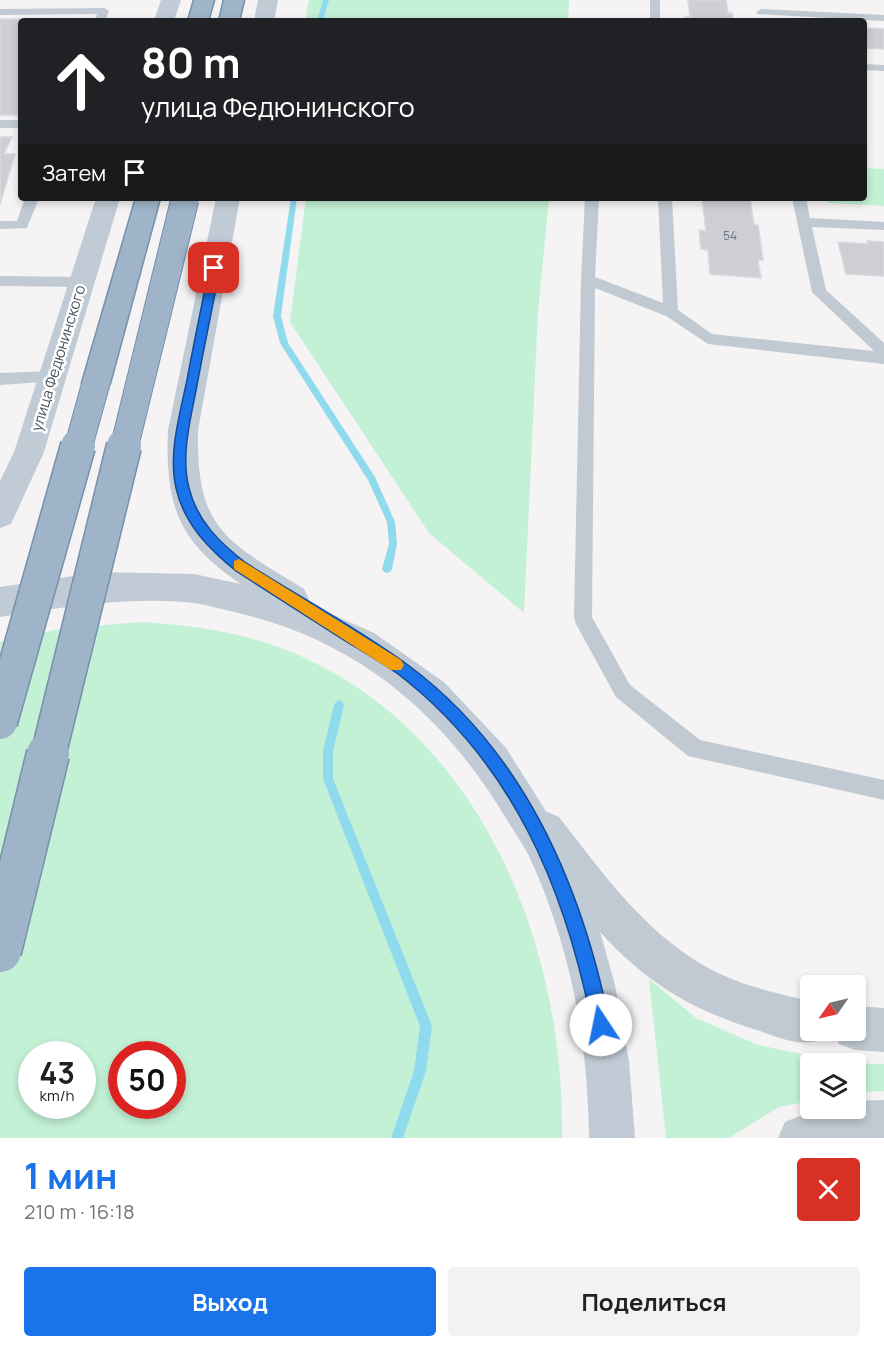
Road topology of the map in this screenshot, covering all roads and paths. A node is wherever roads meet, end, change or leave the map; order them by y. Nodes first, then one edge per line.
1 (171, 0) edge
2 (204, 0) edge
3 (234, 0) edge
4 (268, 0) edge
5 (655, 0) edge
6 (758, 0) edge
7 (0, 12) edge
8 (761, 16) edge
9 (101, 18) edge
10 (165, 18) edge
11 (199, 18) edge
12 (230, 18) edge
13 (265, 18) edge
14 (655, 18) edge
15 (884, 18) edge
16 (867, 67) edge
17 (884, 68) edge
18 (0, 124) edge
19 (18, 124) edge
20 (31, 201) edge
21 (107, 201) edge
22 (147, 201) edge
23 (184, 201) edge
24 (227, 201) edge
25 (592, 201) edge
26 (665, 201) edge
27 (800, 201) edge
28 (804, 222) junction
29 (0, 225) edge
30 (884, 226) edge
31 (588, 280) junction
32 (0, 281) edge
33 (82, 282) junction
34 (672, 312) junction
35 (884, 352) edge
36 (884, 358) edge
37 (52, 377) junction
38 (0, 379) edge
39 (0, 515) edge
40 (0, 602) edge
41 (359, 641) junction
42 (0, 722) edge
43 (514, 790) junction
44 (884, 790) edge
45 (0, 951) edge
46 (800, 1021) edge
47 (866, 1029) edge
48 (884, 1030) edge
49 (884, 1123) edge
50 (612, 1138) edge
51 (801, 1138) edge

1 - 10 main road
2 - 11 highway
3 - 12 highway
4 - 13 main road
5 - 14 lane
6 - 8 lane
7 - 9 lane
8 - 15 lane
16 - 17 lane
18 - 19 lane
20 - 29 lane
21 - 33 main road, улица Федюнинского
22 - 42 highway, bridge
23 - 45 highway, bridge
24 - 41 main road
25 - 31 lane
26 - 34 lane
27 - 28 lane
28 - 30 lane
28 - 35 lane
31 - 34 lane
31 - 44 lane
32 - 33 lane
33 - 37 main road, улица Федюнинского
34 - 36 lane
37 - 38 lane
37 - 39 main road, улица Федюнинского
40 - 41 main road
41 - 43 main road
43 - 46 street
43 - 50 main road
47 - 48 street
49 - 51 street

